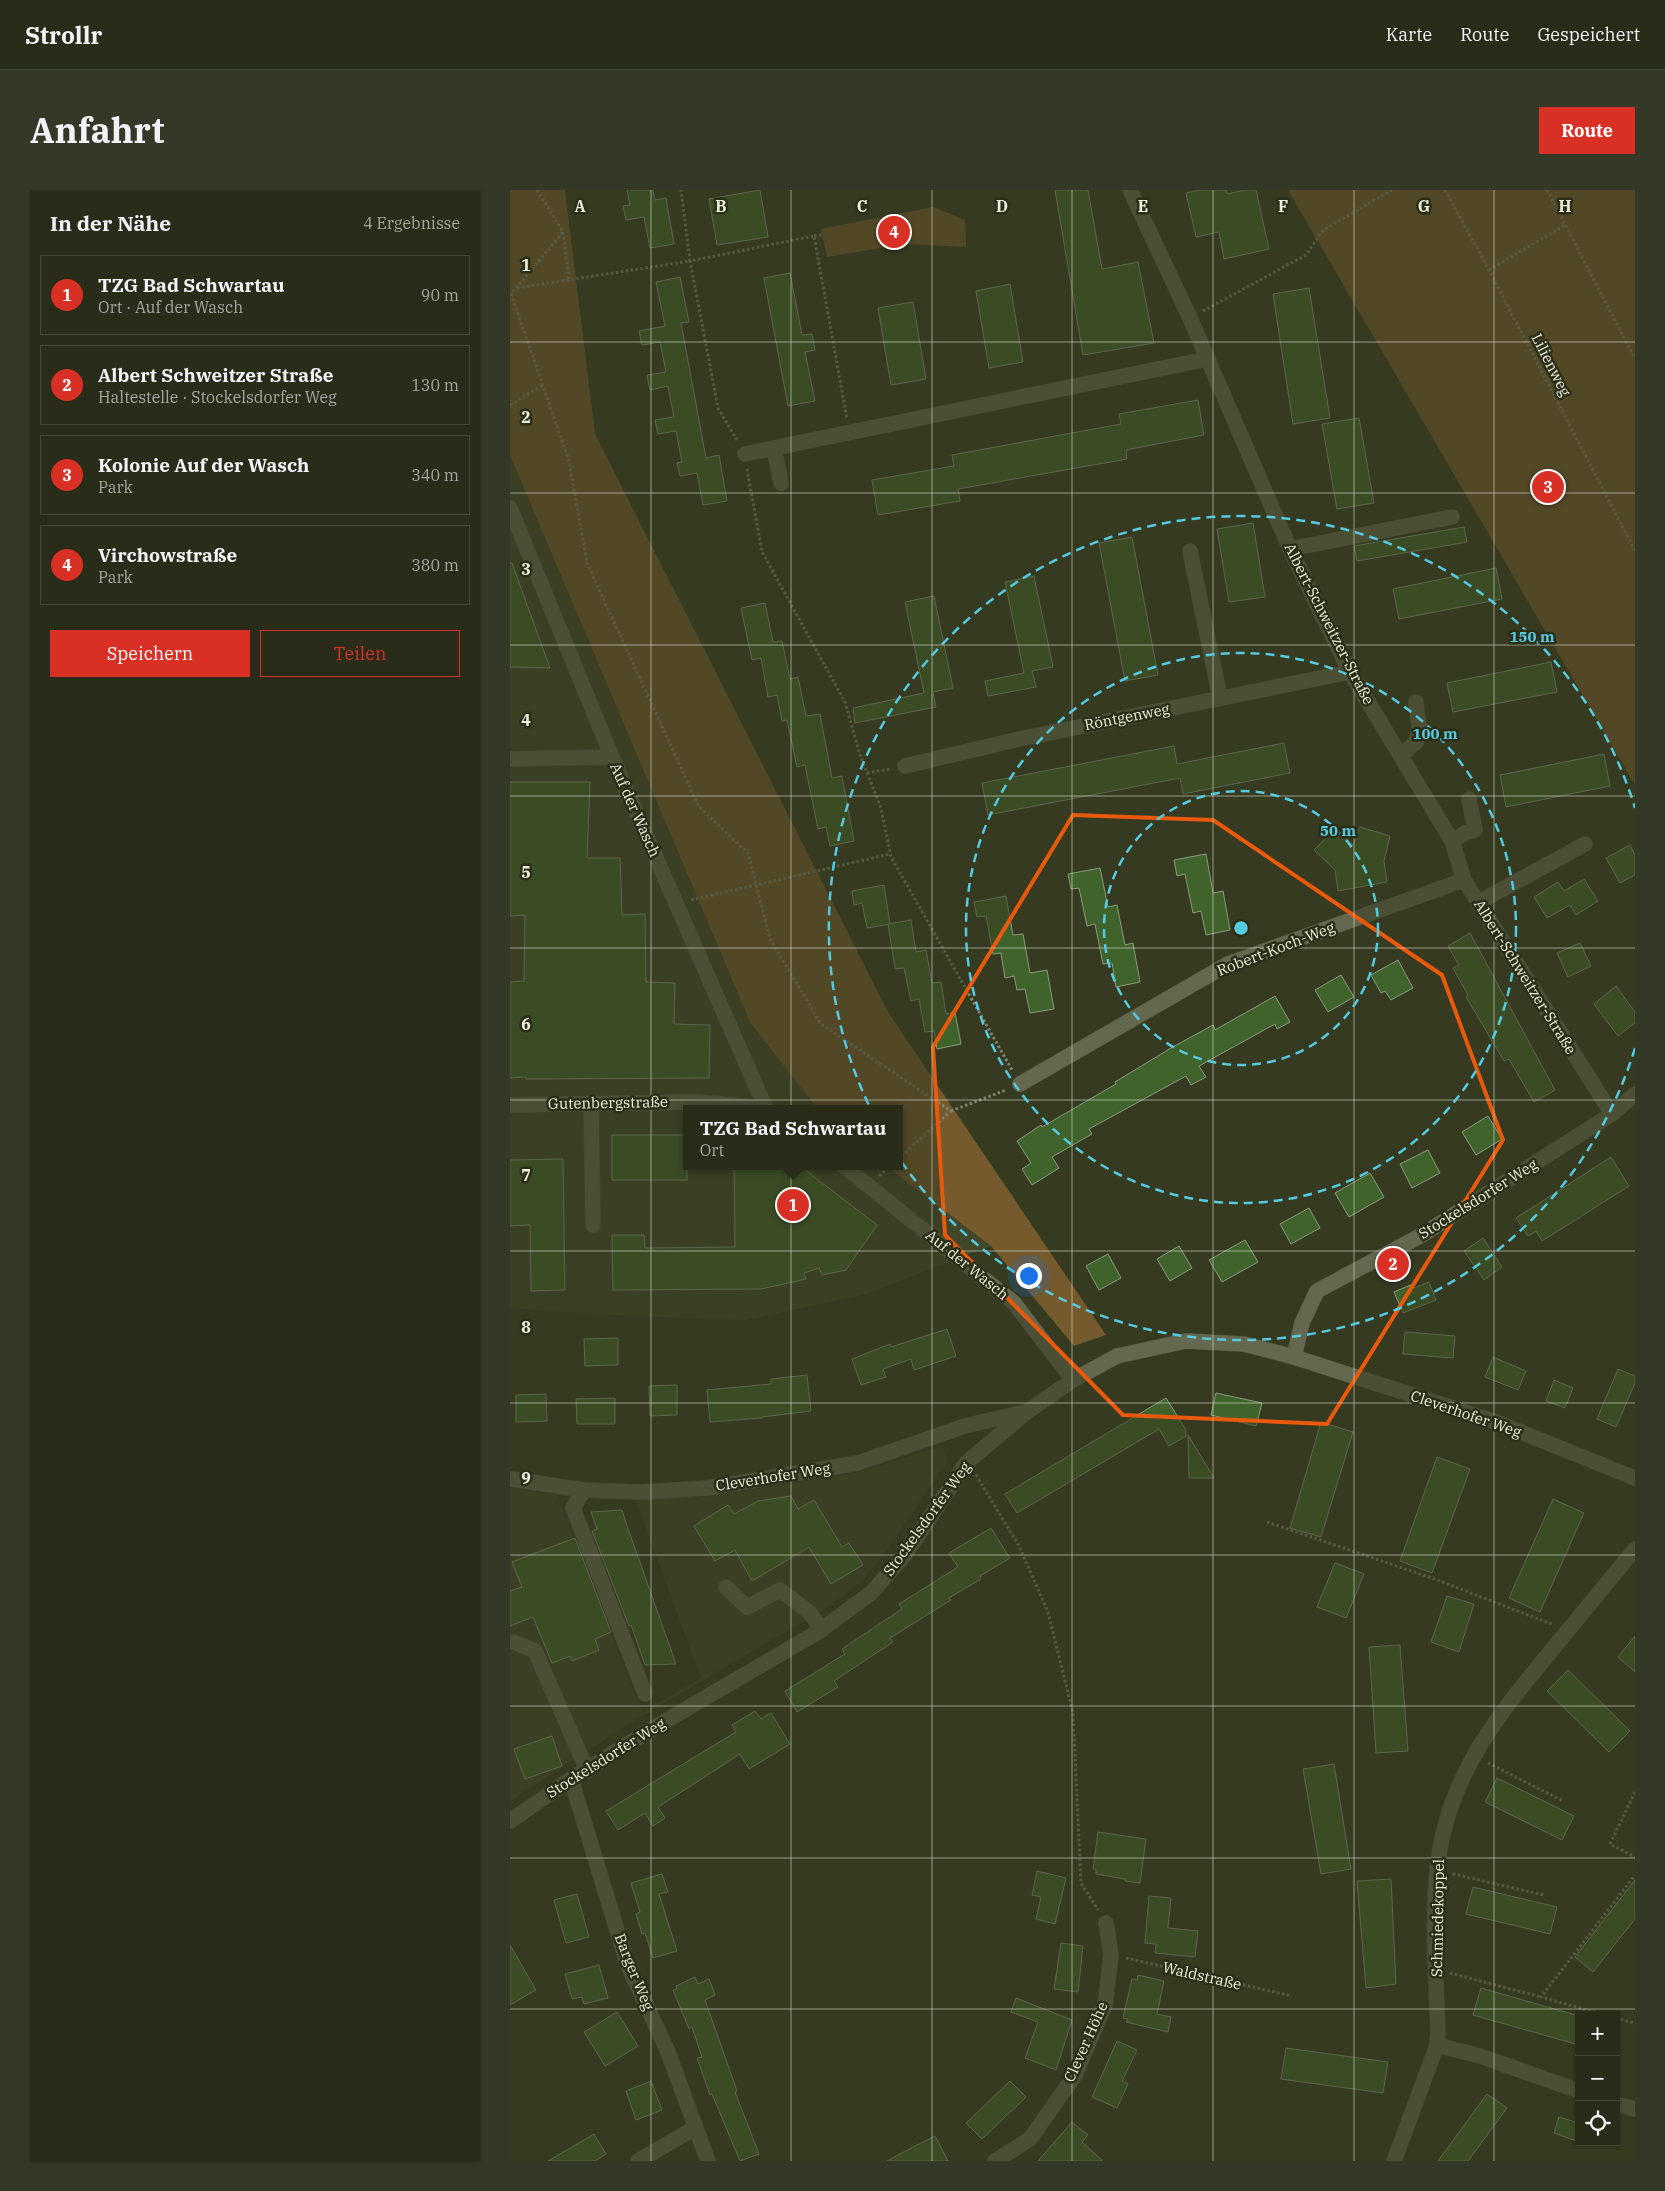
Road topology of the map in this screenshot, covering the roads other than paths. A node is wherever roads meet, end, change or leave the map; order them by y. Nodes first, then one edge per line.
1 (1130, 190) edge
2 (1207, 359) junction
3 (774, 449) junction
4 (745, 454) road end
5 (781, 483) dead end
6 (510, 508) edge
7 (1452, 517) dead end
8 (1290, 548) junction
9 (1190, 551) dead end
10 (1350, 672) junction
11 (1220, 698) junction
12 (1416, 702) dead end
13 (1401, 756) junction
14 (612, 757) junction
15 (510, 759) edge
16 (905, 766) road end
17 (1470, 800) dead end
18 (1452, 841) junction
19 (1585, 844) dead end
20 (1464, 880) junction
21 (1479, 902) junction
22 (1020, 1084) road end
23 (1635, 1094) edge
24 (591, 1103) junction
25 (510, 1105) edge
26 (727, 1105) edge
27 (764, 1105) edge
28 (1612, 1114) junction
29 (849, 1170) edge
30 (593, 1225) dead end
31 (1294, 1357) junction
32 (1073, 1380) junction
33 (1028, 1411) junction
34 (1635, 1478) edge
35 (510, 1479) edge
36 (584, 1490) junction
37 (1635, 1549) edge
38 (726, 1587) dead end
39 (822, 1629) junction
40 (514, 1642) dead end
41 (645, 1694) dead end
42 (587, 1770) junction
43 (572, 1779) junction
44 (510, 1820) edge
45 (1106, 1923) road end
46 (1437, 2045) junction
47 (1575, 2090) edge
48 (1620, 2105) edge
49 (1635, 2110) edge
50 (695, 2128) junction
51 (638, 2161) edge
52 (708, 2161) edge
53 (995, 2161) edge
54 (1394, 2161) edge

1 - 2 street, Albert-Schweitzer-Straße
2 - 3 street
2 - 8 street, Albert-Schweitzer-Straße
3 - 4 street
3 - 5 street
6 - 14 street, Auf der Wasch
7 - 8 street
8 - 10 street, Albert-Schweitzer-Straße
9 - 11 street
10 - 11 street, Röntgenweg
10 - 13 street, Albert-Schweitzer-Straße
11 - 16 street, Röntgenweg
12 - 13 street
13 - 18 street, Albert-Schweitzer-Straße
14 - 15 street
14 - 27 street, Auf der Wasch
17 - 18 street
18 - 20 street, Albert-Schweitzer-Straße
19 - 21 street
20 - 21 street, Albert-Schweitzer-Straße
20 - 22 street, Robert-Koch-Weg
21 - 28 street, Albert-Schweitzer-Straße
23 - 28 street, Stockelsdorfer Weg
24 - 25 street, Gutenbergstraße
24 - 26 street, Gutenbergstraße
24 - 30 street
28 - 31 street, Stockelsdorfer Weg
29 - 32 street, Auf der Wasch
31 - 32 street, Stockelsdorfer Weg
31 - 34 street, Cleverhofer Weg
32 - 33 street, Stockelsdorfer Weg
33 - 36 street, Cleverhofer Weg
33 - 39 street, Stockelsdorfer Weg
35 - 36 street, Cleverhofer Weg
36 - 41 street
37 - 46 street, Schmiedekoppel
38 - 39 street
39 - 42 street, Stockelsdorfer Weg
40 - 42 street
42 - 43 street, Stockelsdorfer Weg
43 - 44 street, Stockelsdorfer Weg
43 - 50 street, Barger Weg
45 - 53 street, Clever Höhe
46 - 47 street
46 - 54 street, Schmiedekoppel
48 - 49 street
50 - 51 street
50 - 52 street, Barger Weg

